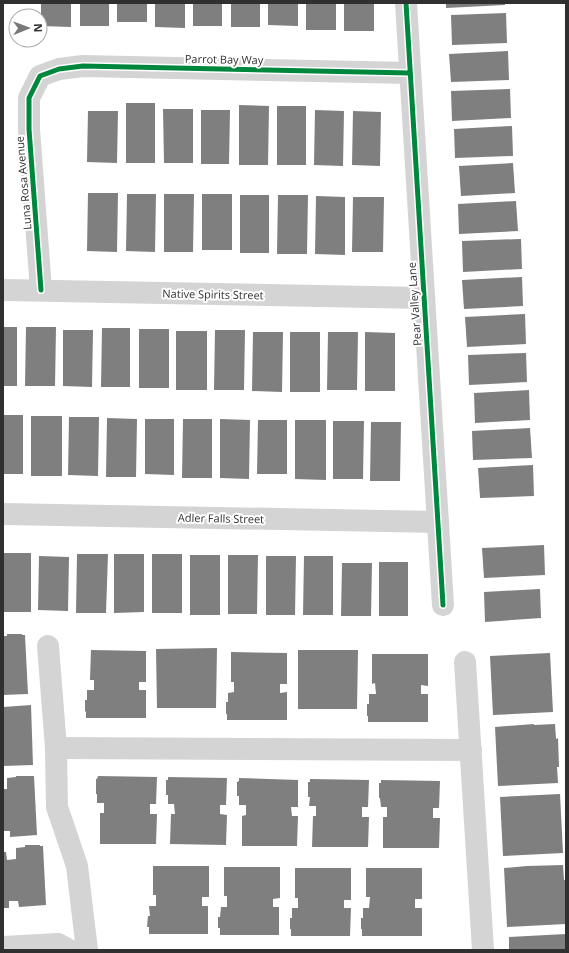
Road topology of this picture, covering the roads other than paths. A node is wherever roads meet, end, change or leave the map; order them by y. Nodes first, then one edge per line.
1 (406, 3) edge
2 (410, 73) junction
3 (40, 76) joint
4 (3, 290) edge
5 (42, 290) junction
6 (423, 298) junction
7 (3, 514) edge
8 (438, 522) junction
9 (443, 605) dead end
10 (48, 646) dead end
11 (465, 662) dead end
12 (56, 748) junction
13 (471, 750) junction
14 (3, 947) edge
15 (69, 950) edge
16 (87, 950) edge
17 (483, 950) edge

1 - 2 street, Pear Valley Lane
2 - 3 street, Parrot Bay Way
2 - 6 street, Pear Valley Lane
3 - 5 street, Luna Rosa Avenue
4 - 5 street, Native Spirits Street
5 - 6 street, Native Spirits Street
6 - 8 street, Pear Valley Lane
7 - 8 street, Adler Falls Street
8 - 9 street, Pear Valley Lane
10 - 12 street
11 - 13 street
12 - 13 street
12 - 16 street
13 - 17 street
14 - 15 street

